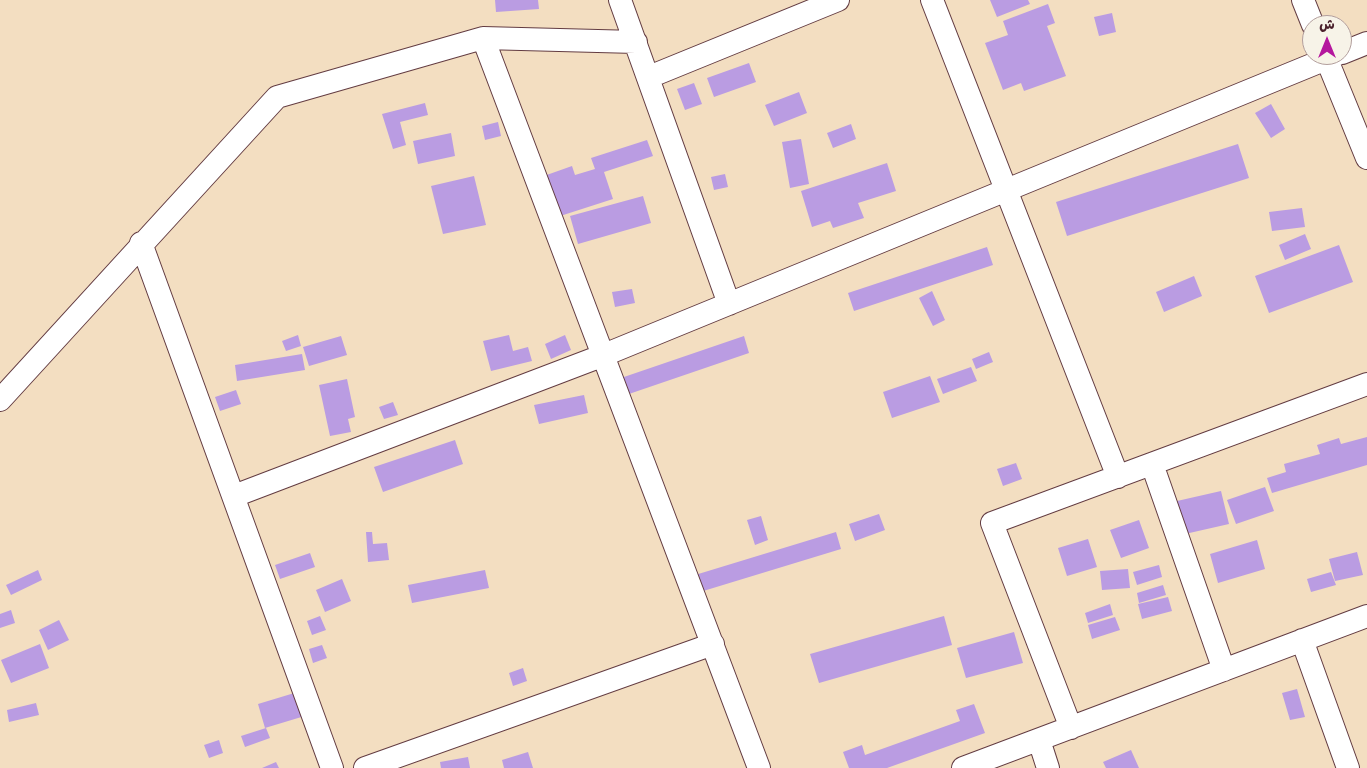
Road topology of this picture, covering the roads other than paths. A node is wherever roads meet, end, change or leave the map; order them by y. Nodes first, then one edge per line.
1 (620, 0) edge
2 (838, 0) edge
3 (932, 0) edge
4 (1303, 0) edge
5 (1309, 15) edge
6 (484, 38) junction
7 (636, 42) junction
8 (1367, 43) edge
9 (1352, 48) edge
10 (1308, 65) edge
11 (1335, 65) edge
12 (649, 77) junction
13 (1367, 158) edge
14 (1006, 190) junction
15 (141, 243) junction
16 (729, 304) junction
17 (604, 356) junction
18 (1367, 384) edge
19 (0, 400) edge
20 (1152, 464) junction
21 (1118, 476) junction
22 (234, 496) junction
23 (1367, 616) edge
24 (1302, 640) junction
25 (713, 644) junction
26 (1224, 670) junction
27 (1071, 728) junction
28 (1039, 740) junction
29 (753, 766) edge
30 (373, 767) edge
31 (332, 768) edge
32 (964, 768) edge
33 (1048, 768) edge
34 (1348, 768) edge

1 - 7 street
2 - 12 street
3 - 14 street
4 - 5 street
6 - 7 street
6 - 15 street
6 - 17 street
7 - 12 street
8 - 9 street
10 - 14 street
11 - 13 street
12 - 16 street
14 - 16 street
14 - 21 street
15 - 19 street
15 - 22 street
16 - 17 street
17 - 22 street
17 - 25 street
18 - 20 street
20 - 21 street
20 - 26 street
21 - 27 street
22 - 31 street
23 - 24 street
24 - 26 street
24 - 34 street
25 - 29 street
25 - 30 street
26 - 27 street
27 - 28 street
28 - 32 street
28 - 33 street

